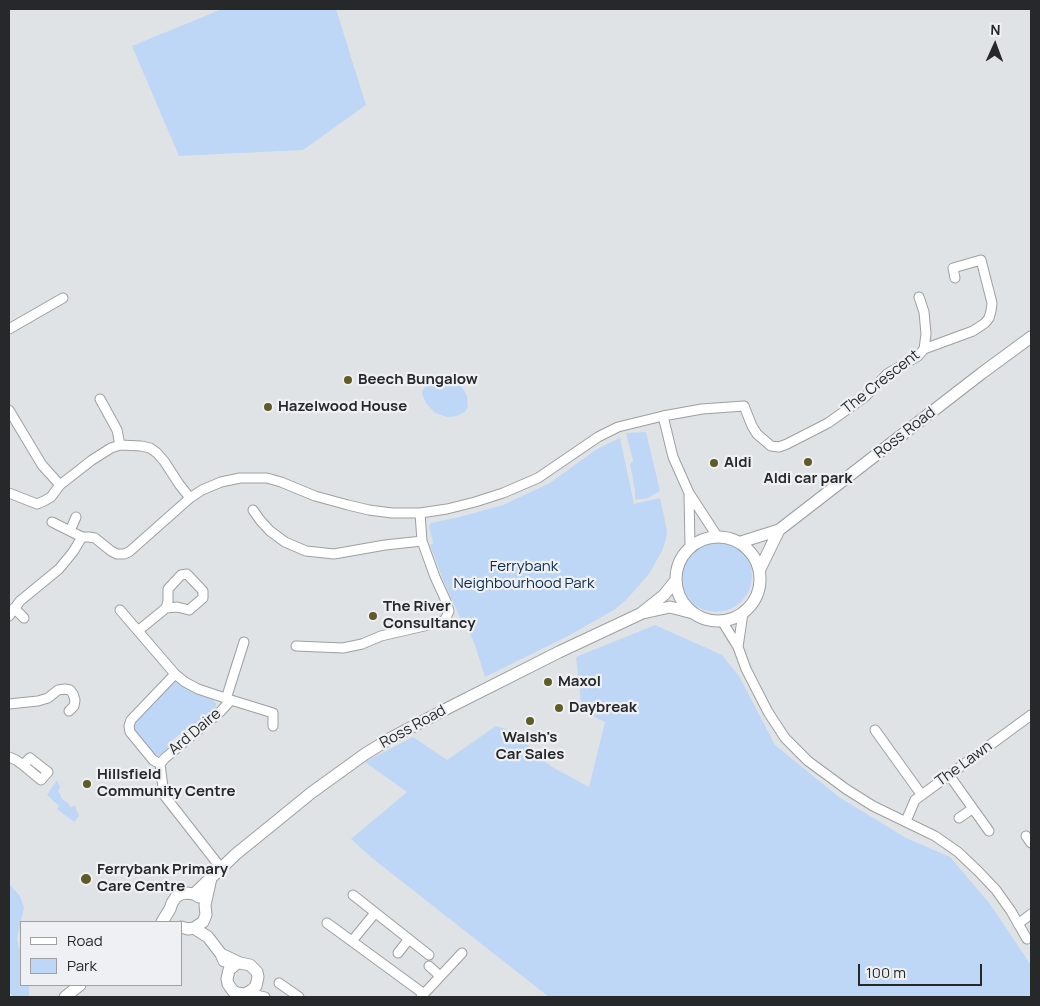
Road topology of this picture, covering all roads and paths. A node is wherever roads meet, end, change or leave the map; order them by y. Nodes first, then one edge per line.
1 (955, 278) dead end
2 (919, 297) dead end
3 (64, 298) dead end
4 (9, 329) edge
5 (1031, 337) edge
6 (924, 349) junction
7 (100, 400) dead end
8 (9, 410) edge
9 (663, 416) junction
10 (120, 445) junction
11 (60, 485) junction
12 (9, 493) edge
13 (689, 493) junction
14 (190, 498) junction
15 (253, 510) dead end
16 (420, 513) junction
17 (76, 517) dead end
18 (52, 522) dead end
19 (779, 530) junction
20 (70, 531) junction
21 (717, 536) junction
22 (82, 537) junction
23 (422, 541) junction
24 (741, 542) junction
25 (690, 546) junction
26 (760, 568) junction
27 (676, 580) junction
28 (166, 608) junction
29 (120, 610) dead end
30 (12, 612) edge
31 (693, 613) junction
32 (743, 613) junction
33 (640, 614) junction
34 (24, 618) dead end
35 (722, 621) junction
36 (139, 630) junction
37 (244, 642) dead end
38 (296, 646) dead end
39 (738, 648) junction
40 (175, 674) junction
41 (228, 700) junction
42 (9, 704) edge
43 (69, 711) dead end
44 (1031, 714) edge
45 (273, 726) dead end
46 (875, 730) dead end
47 (9, 757) edge
48 (160, 764) junction
49 (24, 765) dead end
50 (949, 775) junction
51 (921, 794) junction
52 (972, 809) junction
53 (959, 818) dead end
54 (906, 821) junction
55 (989, 831) dead end
56 (221, 868) junction
57 (211, 878) junction
58 (194, 894) junction
59 (353, 895) dead end
60 (170, 908) junction
61 (206, 910) junction
62 (375, 913) junction
63 (1031, 914) edge
64 (163, 921) edge
65 (173, 921) edge
66 (327, 923) dead end
67 (1018, 924) junction
68 (182, 928) edge
69 (194, 928) junction
70 (208, 937) junction
71 (409, 939) junction
72 (1026, 939) dead end
73 (352, 941) junction
74 (398, 952) dead end
75 (462, 953) dead end
76 (221, 954) junction
77 (429, 955) dead end
78 (240, 963) junction
79 (429, 966) dead end
80 (228, 974) junction
81 (440, 976) junction
82 (258, 982) junction
83 (279, 983) dead end
84 (79, 986) edge
85 (248, 993) junction
86 (422, 996) edge
87 (64, 997) edge
88 (265, 997) edge
89 (299, 997) edge

1 - 6 street, The Crescent
2 - 6 street, The Crescent
3 - 4 street
5 - 19 main road, Ross Road
6 - 9 street, The Crescent
7 - 10 street
8 - 11 street
9 - 13 street
9 - 16 street
10 - 11 street
10 - 14 street
11 - 12 street
13 - 21 street
13 - 25 street
14 - 16 street
14 - 22 street
15 - 23 street
16 - 23 street
17 - 20 street
18 - 20 street
19 - 24 main road
19 - 26 main road
20 - 22 street
21 - 24 main road
21 - 25 main road
22 - 30 street
23 - 38 street
24 - 26 main road
25 - 27 main road
26 - 32 main road
27 - 31 main road
27 - 33 main road
28 - 28 street
28 - 36 street
29 - 36 street, Ard Daire
30 - 34 street
31 - 33 main road
31 - 35 main road
32 - 35 main road
32 - 39 street
33 - 56 main road, Ross Road
35 - 39 street
36 - 40 street, Ard Daire
37 - 41 street, Ard Daire
39 - 54 street
40 - 41 street, Ard Daire
40 - 48 street, Ard Daire
41 - 45 street, Ard Daire
41 - 48 street, Ard Daire
42 - 43 street
44 - 50 street, The Lawn
46 - 51 street
47 - 49 street
48 - 56 street, Ard Daire
50 - 51 street, The Lawn
50 - 52 street
51 - 54 street, The Lawn
52 - 53 street
52 - 55 street
54 - 67 street
56 - 57 main road, Ross Road
57 - 58 main road, Ross Road
57 - 61 main road
58 - 60 main road
58 - 61 main road
59 - 62 street
60 - 64 main road
60 - 65 main road
61 - 69 main road
61 - 70 main road
62 - 71 street
62 - 73 street
63 - 67 street
66 - 73 street
67 - 72 street
68 - 69 main road
69 - 70 main road
70 - 76 main road
71 - 74 street
71 - 77 street
73 - 86 street
75 - 81 street
76 - 78 main road
76 - 80 main road
78 - 80 main road
78 - 82 main road
79 - 81 street
80 - 85 main road
81 - 86 street
82 - 85 main road
82 - 88 street
83 - 89 street
84 - 87 main road
85 - 88 street

